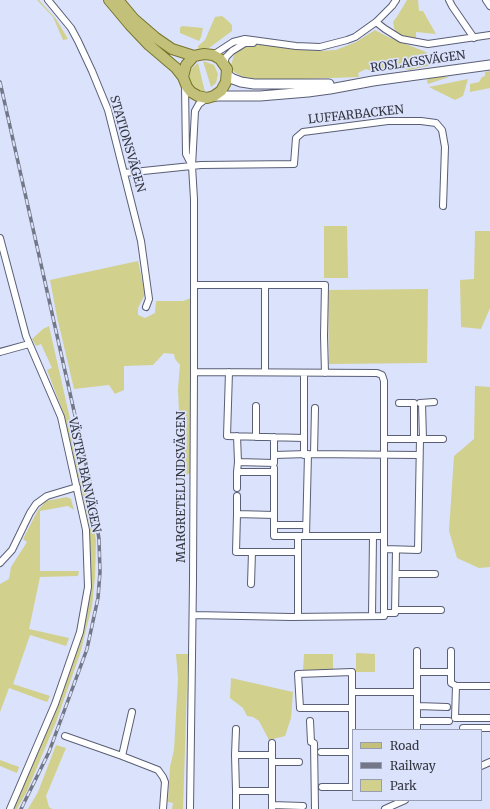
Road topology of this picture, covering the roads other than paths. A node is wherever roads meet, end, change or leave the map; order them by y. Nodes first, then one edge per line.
1 (48, 0) edge
2 (109, 0) edge
3 (118, 0) edge
4 (396, 0) edge
5 (449, 0) edge
6 (486, 0) edge
7 (490, 6) edge
8 (376, 22) junction
9 (490, 35) edge
10 (474, 38) junction
11 (262, 42) junction
12 (213, 55) junction
13 (194, 56) junction
14 (224, 64) junction
15 (490, 65) edge
16 (227, 75) junction
17 (184, 80) junction
18 (350, 84) junction
19 (210, 97) junction
20 (192, 166) junction
21 (124, 173) junction
22 (443, 206) dead end
23 (0, 238) edge
24 (194, 285) junction
25 (265, 286) junction
26 (146, 307) dead end
27 (29, 344) junction
28 (0, 352) edge
29 (194, 372) junction
30 (229, 372) junction
31 (265, 372) junction
32 (304, 373) junction
33 (325, 373) junction
34 (422, 402) junction
35 (434, 402) dead end
36 (399, 403) dead end
37 (414, 403) junction
38 (256, 406) dead end
39 (315, 408) dead end
40 (237, 436) junction
41 (256, 437) junction
42 (274, 437) junction
43 (304, 438) junction
44 (384, 439) junction
45 (419, 439) junction
46 (443, 439) dead end
47 (274, 455) junction
48 (309, 455) junction
49 (384, 455) junction
50 (419, 455) junction
51 (238, 462) junction
52 (274, 463) junction
53 (237, 472) junction
54 (274, 472) junction
55 (77, 487) junction
56 (237, 488) dead end
57 (237, 496) dead end
58 (237, 514) junction
59 (274, 515) junction
60 (274, 525) junction
61 (306, 525) junction
62 (298, 536) junction
63 (306, 536) junction
64 (373, 536) junction
65 (384, 536) junction
66 (385, 549) junction
67 (396, 550) junction
68 (252, 552) junction
69 (298, 552) junction
70 (0, 563) edge
71 (396, 574) junction
72 (435, 574) dead end
73 (251, 584) dead end
74 (395, 610) junction
75 (441, 610) dead end
76 (384, 613) junction
77 (193, 615) junction
78 (298, 616) junction
79 (372, 616) junction
80 (417, 651) dead end
81 (451, 651) dead end
82 (417, 672) junction
83 (451, 672) junction
84 (456, 686) junction
85 (490, 686) edge
86 (352, 692) junction
87 (417, 692) junction
88 (417, 706) junction
89 (447, 707) dead end
90 (352, 708) junction
91 (132, 712) dead end
92 (490, 718) edge
93 (310, 721) dead end
94 (417, 721) junction
95 (449, 721) dead end
96 (463, 728) dead end
97 (490, 728) edge
98 (236, 729) dead end
99 (417, 729) edge
100 (65, 736) dead end
101 (272, 743) dead end
102 (321, 752) dead end
103 (352, 754) edge
104 (235, 755) junction
105 (272, 755) junction
106 (122, 756) junction
107 (272, 762) junction
108 (299, 762) dead end
109 (352, 774) edge
110 (322, 787) dead end
111 (236, 791) junction
112 (272, 791) junction
113 (403, 801) edge
114 (303, 806) dead end
115 (272, 807) edge
116 (10, 809) edge
117 (163, 809) edge
118 (190, 809) edge
119 (236, 809) edge
120 (315, 809) edge
121 (385, 809) edge

1 - 21 street, STATIONSVÄGEN
2 - 17 main road, ROSLAGSVÄGEN
3 - 13 main road
4 - 8 street
5 - 10 street
6 - 7 street
8 - 10 street
8 - 11 street
9 - 10 street
11 - 12 street
11 - 14 street
12 - 13 main road
12 - 14 main road
13 - 17 main road
14 - 16 main road
15 - 18 main road, ROSLAGSVÄGEN
16 - 18 main road, ROSLAGSVÄGEN
16 - 19 main road
17 - 19 main road, ROSLAGSVÄGEN
17 - 20 street, MARGRETELUNDSVÄGEN
18 - 19 main road, ROSLAGSVÄGEN
19 - 20 street, MARGRETELUNDSVÄGEN
20 - 21 street, LUFFARBACKEN
20 - 22 street, LUFFARBACKEN
20 - 24 street, MARGRETELUNDSVÄGEN
21 - 26 street, STATIONSVÄGEN
23 - 27 street, VÄSTRA BANVÄGEN
24 - 25 street
24 - 29 street, MARGRETELUNDSVÄGEN
25 - 31 street
25 - 33 street
27 - 28 street
27 - 55 street, VÄSTRA BANVÄGEN
29 - 30 street
29 - 77 street, MARGRETELUNDSVÄGEN
30 - 31 street
30 - 40 street
31 - 32 street
32 - 33 street
32 - 43 street
33 - 44 street
34 - 35 street
34 - 37 street
34 - 45 street
36 - 37 street
37 - 45 street
38 - 41 street
39 - 48 street
40 - 41 street
40 - 51 street
41 - 42 street
42 - 43 street
42 - 47 street
43 - 48 street
44 - 45 street
44 - 49 street
45 - 46 street
45 - 50 street
47 - 48 street
47 - 52 street
48 - 49 street
48 - 61 street
49 - 50 street
49 - 65 street
50 - 67 street
51 - 52 street
51 - 53 street
52 - 54 street
53 - 54 street
53 - 56 street
54 - 59 street
55 - 70 street
55 - 116 street, VÄSTRA BANVÄGEN
57 - 58 street
58 - 59 street
58 - 68 street
59 - 60 street
60 - 61 street
60 - 62 street
61 - 63 street
62 - 63 street
62 - 69 street
63 - 64 street
64 - 65 street
64 - 79 street
65 - 66 street
66 - 67 street
66 - 76 street
67 - 71 street
68 - 69 street
68 - 73 street
69 - 78 street
71 - 72 street
71 - 74 street
74 - 75 street
74 - 76 street
76 - 79 street
77 - 78 street
77 - 118 street, MARGRETELUNDSVÄGEN
78 - 79 street
80 - 82 street
81 - 83 street
82 - 83 street
82 - 87 street
83 - 84 street
84 - 85 street
84 - 92 street
86 - 87 street
86 - 90 street
86 - 90 street
87 - 88 street
88 - 89 street
88 - 94 street
90 - 103 street
91 - 106 street
93 - 120 street
94 - 95 street
94 - 99 street
96 - 97 street
98 - 104 street
100 - 106 street
101 - 105 street
102 - 103 street
103 - 109 street
104 - 105 street
104 - 111 street
105 - 107 street
106 - 117 street
107 - 108 street
107 - 112 street
109 - 110 street
111 - 112 street
111 - 119 street
112 - 115 street
113 - 121 street
114 - 115 street

